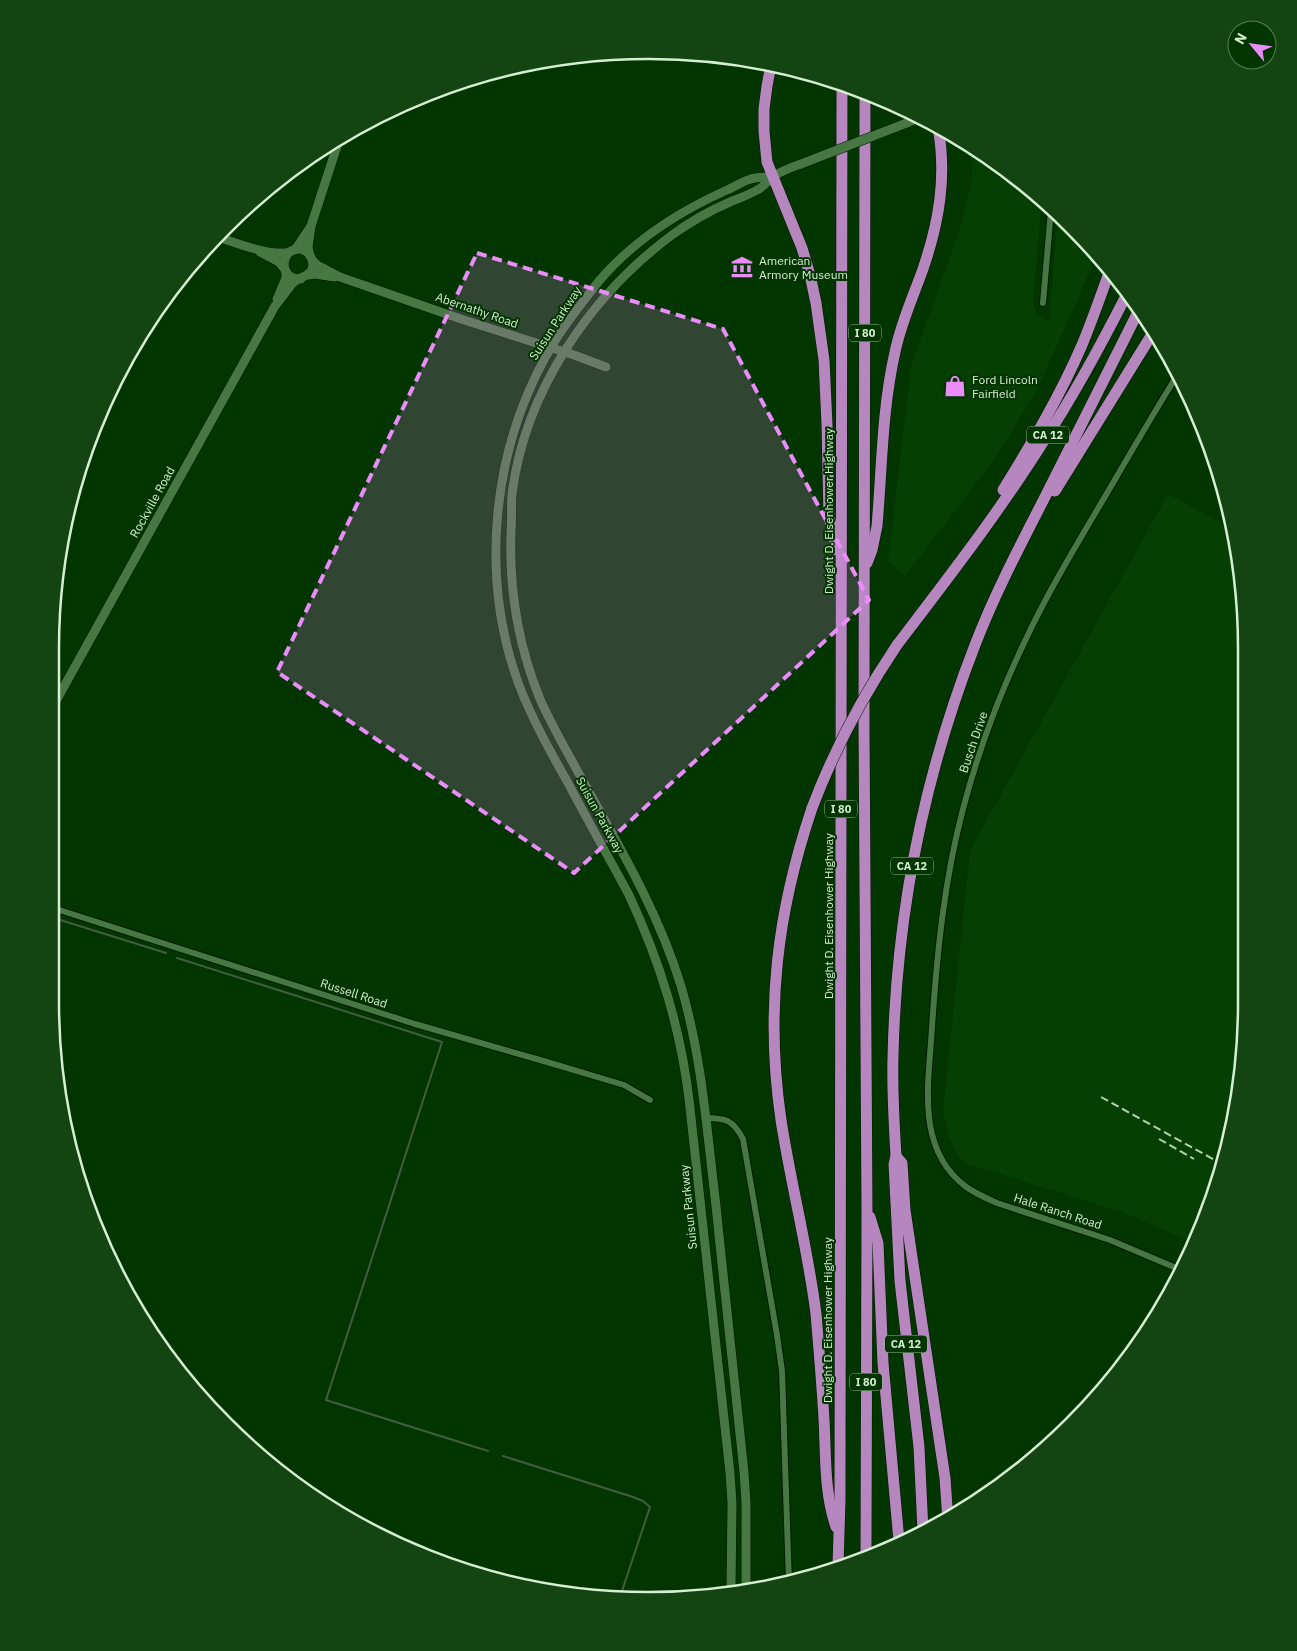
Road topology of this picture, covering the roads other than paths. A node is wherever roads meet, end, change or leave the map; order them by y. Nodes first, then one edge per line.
1 (770, 71) edge
2 (842, 92) edge
3 (865, 100) edge
4 (911, 121) edge
5 (940, 136) edge
6 (336, 149) edge
7 (773, 177) junction
8 (1050, 217) edge
9 (311, 226) junction
10 (224, 239) edge
11 (257, 250) junction
12 (292, 251) junction
13 (312, 258) junction
14 (285, 270) junction
15 (305, 277) junction
16 (340, 277) junction
17 (1107, 278) edge
18 (1124, 300) edge
19 (1044, 304) dead end
20 (275, 306) junction
21 (1136, 316) edge
22 (1149, 338) edge
23 (551, 348) junction
24 (564, 352) junction
25 (606, 367) dead end
26 (1174, 382) edge
27 (955, 568) junction
28 (841, 571) junction
29 (864, 572) junction
30 (998, 589) junction
31 (59, 696) edge
32 (59, 910) edge
33 (650, 1100) dead end
34 (706, 1118) junction
35 (896, 1156) junction
36 (941, 1158) joint
37 (867, 1210) junction
38 (1175, 1267) edge
39 (948, 1510) edge
40 (923, 1524) edge
41 (838, 1534) junction
42 (899, 1536) edge
43 (866, 1550) edge
44 (838, 1561) edge
45 (789, 1575) edge
46 (746, 1584) edge
47 (731, 1586) edge

1 - 7 highway
2 - 28 highway, Dwight D. Eisenhower Highway / I 80
3 - 29 highway, I 80
4 - 7 main road, Suisun Parkway, bridge
5 - 29 highway
6 - 9 main road
7 - 23 main road, Suisun Parkway
7 - 24 main road, Suisun Parkway
7 - 28 highway
8 - 19 street
9 - 12 main road
9 - 13 main road
10 - 11 main road
11 - 12 main road
11 - 14 main road
12 - 13 main road
12 - 14 main road
13 - 15 main road
13 - 16 main road, Abernathy Road
14 - 15 main road
14 - 20 main road, Rockville Road
15 - 16 main road, Abernathy Road
15 - 20 main road, Rockville Road
16 - 23 main road, Abernathy Road
17 - 27 highway
18 - 27 highway, CA 12
20 - 31 main road, Rockville Road
21 - 30 highway, CA 12
22 - 30 highway
23 - 24 main road, Abernathy Road
23 - 47 main road, Suisun Parkway
24 - 25 main road, Abernathy Road
24 - 34 main road, Suisun Parkway
26 - 36 street, Busch Drive
27 - 41 highway, CA 12, bridge
28 - 41 highway, Dwight D. Eisenhower Highway / I 80
29 - 37 highway, I 80
30 - 35 highway, CA 12
32 - 33 street, Russell Road
34 - 45 street
34 - 46 main road, Suisun Parkway
35 - 39 highway
35 - 40 highway, CA 12
36 - 38 street, Hale Ranch Road
37 - 42 highway
37 - 43 highway, I 80
41 - 44 highway, Dwight D. Eisenhower Highway / I 80

